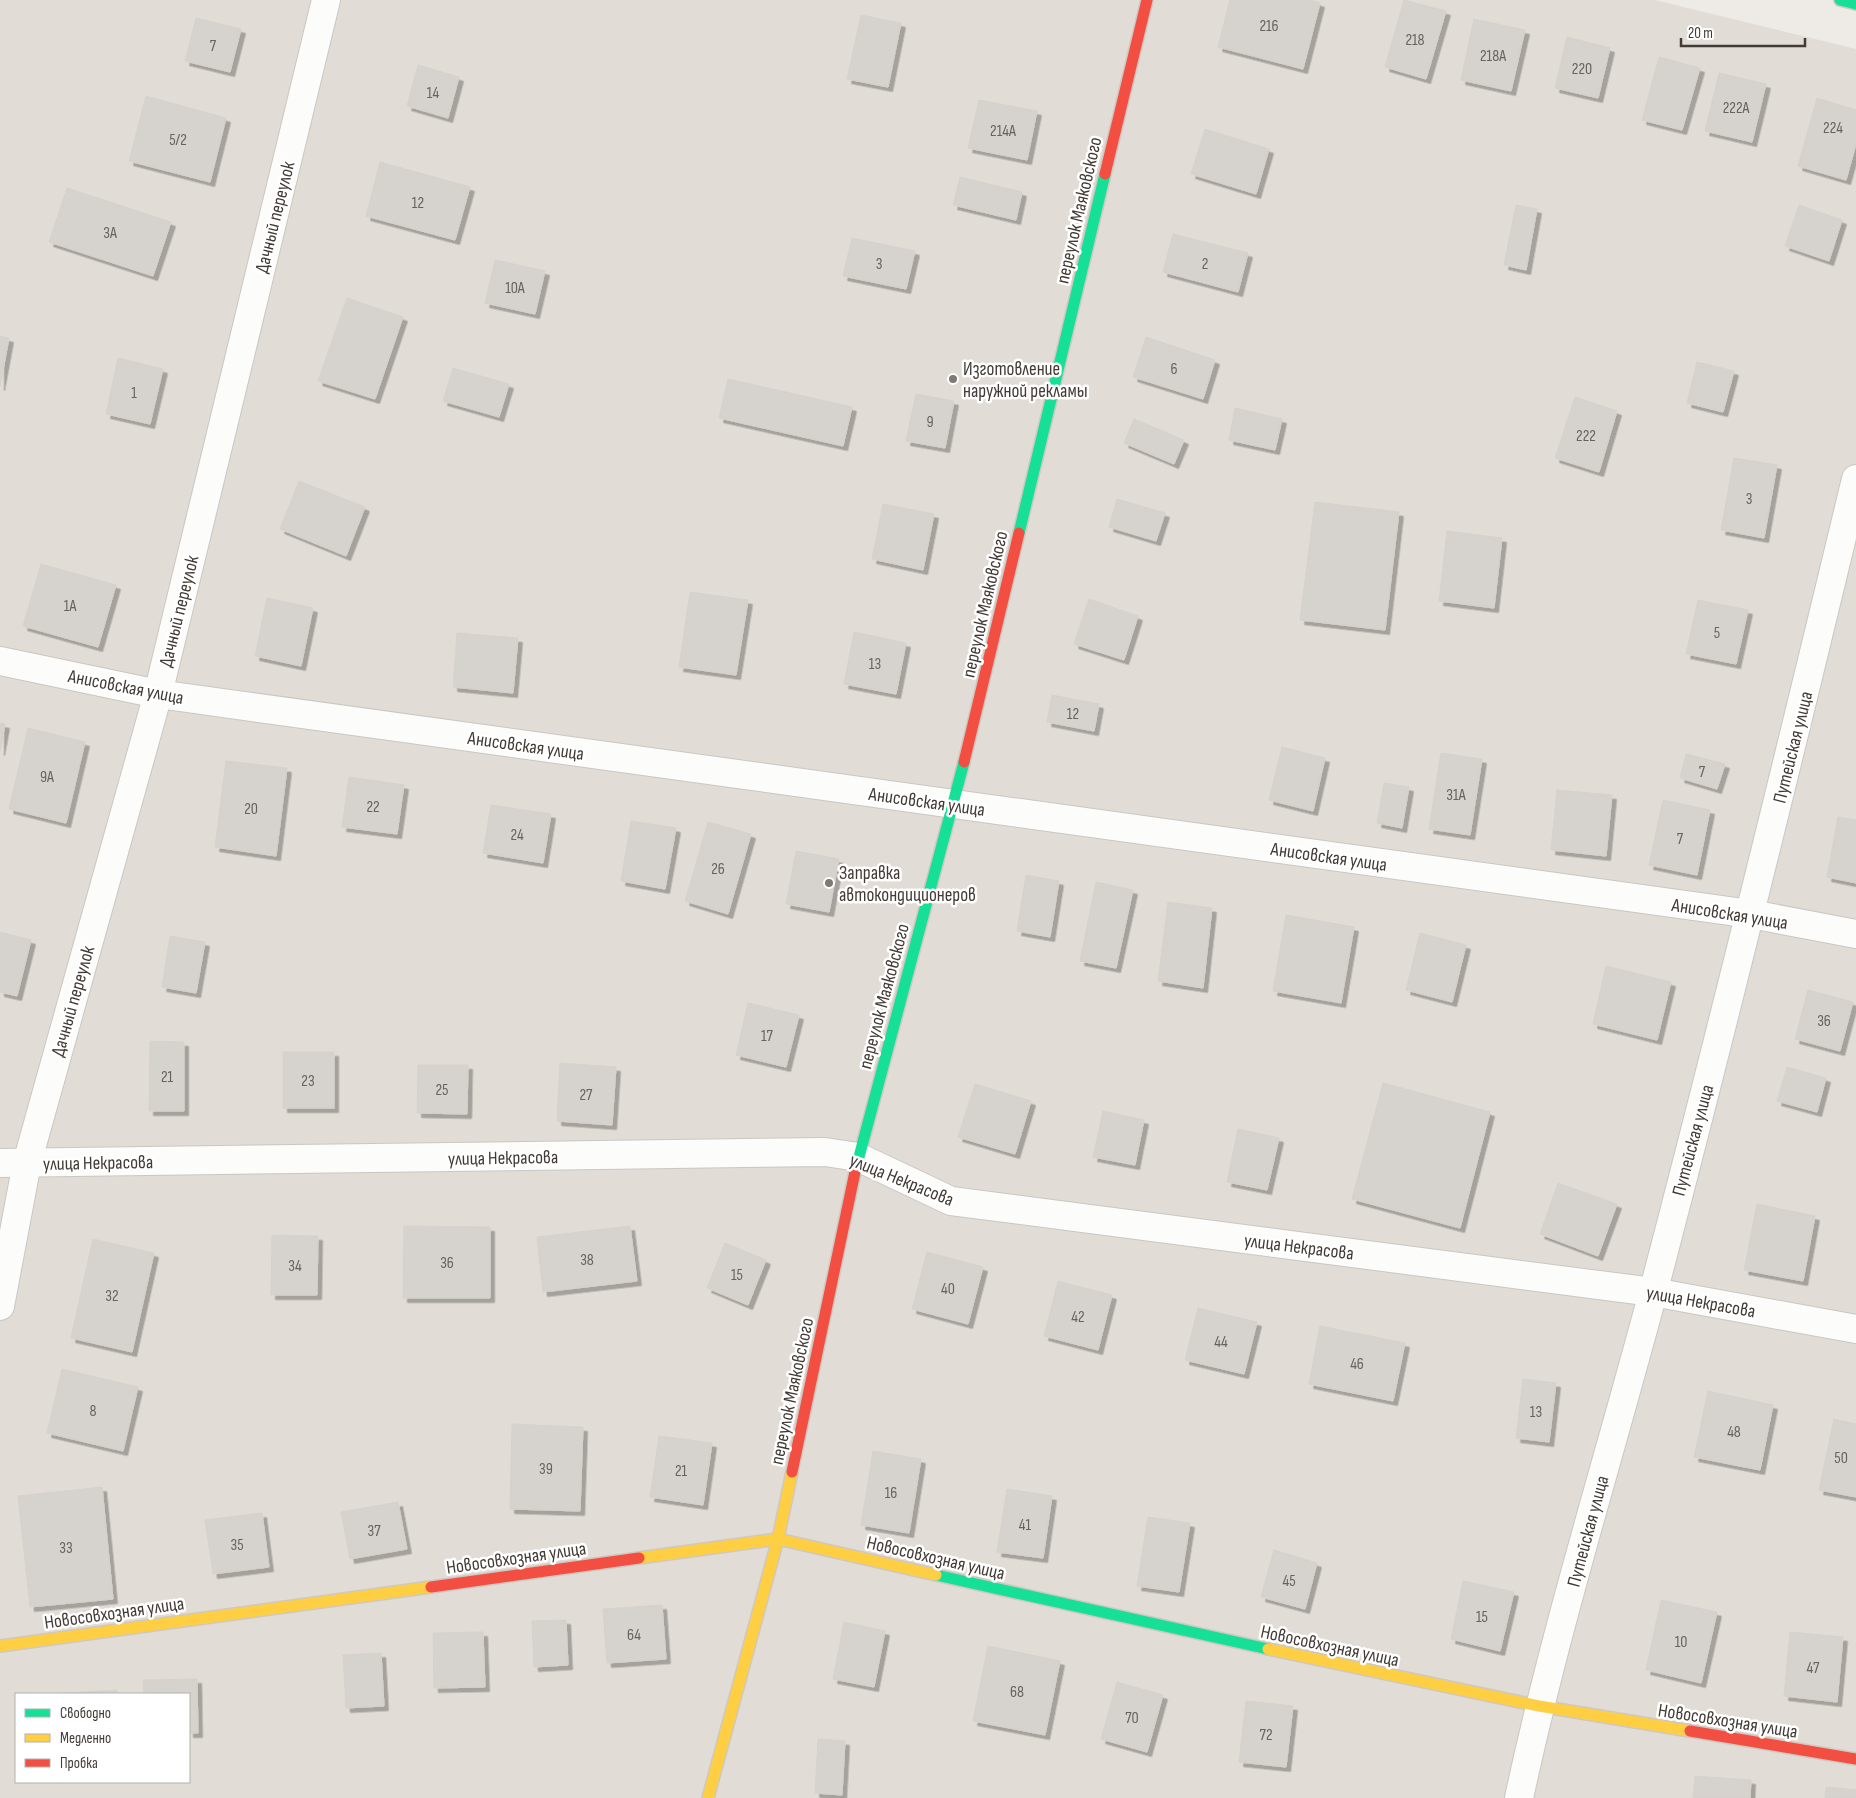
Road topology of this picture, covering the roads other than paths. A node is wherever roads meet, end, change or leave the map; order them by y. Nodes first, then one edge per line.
1 (326, 0) edge
2 (1147, 0) edge
3 (1840, 0) edge
4 (1856, 4) edge
5 (1856, 479) edge
6 (0, 661) edge
7 (158, 694) junction
8 (954, 805) junction
9 (1751, 914) junction
10 (1856, 934) edge
11 (858, 1157) junction
12 (0, 1163) edge
13 (27, 1163) junction
14 (1653, 1292) junction
15 (0, 1306) edge
16 (1856, 1329) edge
17 (778, 1539) junction
18 (0, 1646) edge
19 (1539, 1706) junction
20 (1856, 1759) edge
21 (708, 1798) edge
22 (1519, 1798) edge

1 - 7 street, Дачный переулок
2 - 8 street, переулок Маяковского
3 - 4 street
5 - 9 street, Путейская улица
6 - 7 street, Анисовская улица
7 - 8 street, Анисовская улица
7 - 13 street, Дачный переулок
8 - 9 street, Анисовская улица
8 - 11 street, переулок Маяковского
9 - 10 street, Анисовская улица
9 - 14 street, Путейская улица
11 - 13 street, улица Некрасова
11 - 14 street, улица Некрасова
11 - 17 street, переулок Маяковского
12 - 13 street, улица Некрасова
13 - 15 street, Дачный переулок
14 - 16 street, улица Некрасова
14 - 19 street, Путейская улица
17 - 18 street, Новосовхозная улица
17 - 19 street, Новосовхозная улица
17 - 21 street, переулок Маяковского
19 - 20 street, Новосовхозная улица
19 - 22 street, Путейская улица

